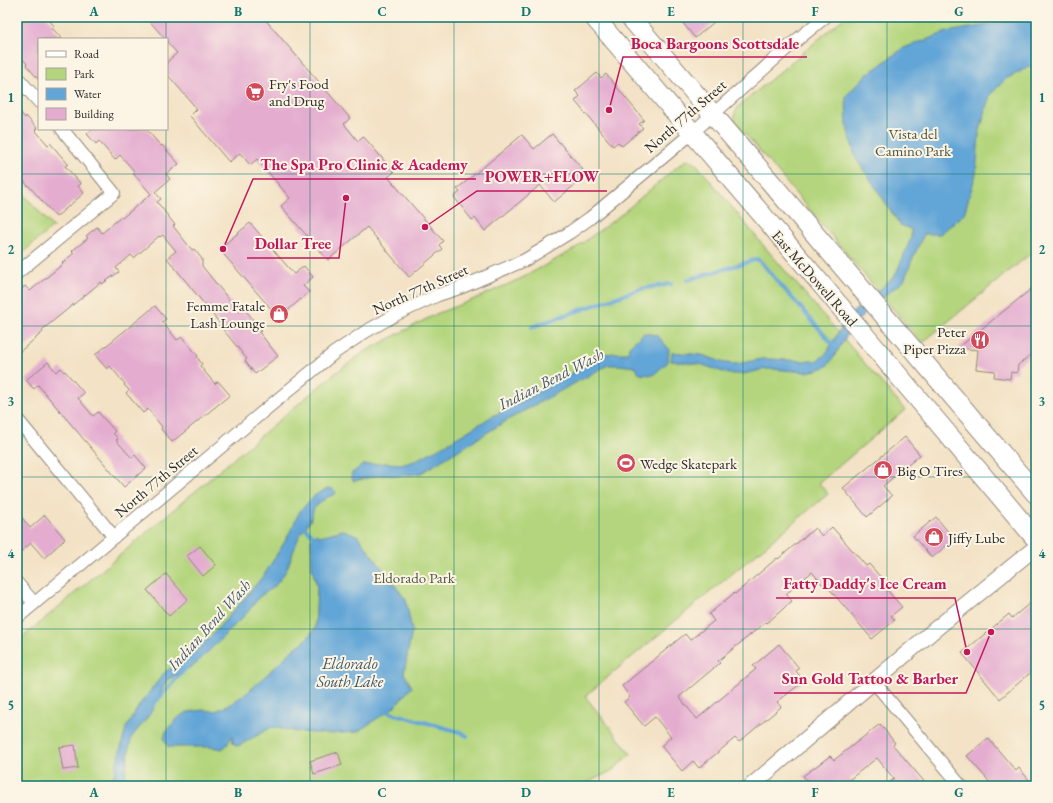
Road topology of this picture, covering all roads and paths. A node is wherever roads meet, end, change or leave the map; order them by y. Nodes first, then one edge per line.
1 (594, 17) edge
2 (630, 17) edge
3 (825, 17) edge
4 (17, 77) edge
5 (38, 101) edge
6 (713, 114) junction
7 (63, 130) edge
8 (692, 133) junction
9 (17, 273) edge
10 (17, 420) edge
11 (1036, 494) edge
12 (114, 537) junction
13 (1036, 539) edge
14 (1036, 547) edge
15 (17, 583) edge
16 (34, 604) junction
17 (17, 618) edge
18 (874, 682) junction
19 (751, 786) edge
20 (961, 786) edge

1 - 8 main road, East McDowell Road
2 - 6 main road, East McDowell Road
3 - 6 street, North 77th Street
4 - 5 street
6 - 8 street, North 77th Street
6 - 11 main road, East McDowell Road
7 - 9 street
8 - 12 street, North 77th Street
8 - 13 main road, East McDowell Road
10 - 12 street
12 - 16 street, North 77th Street
14 - 18 street
15 - 16 street
16 - 17 street, North 77th Street
18 - 19 street
18 - 20 street

